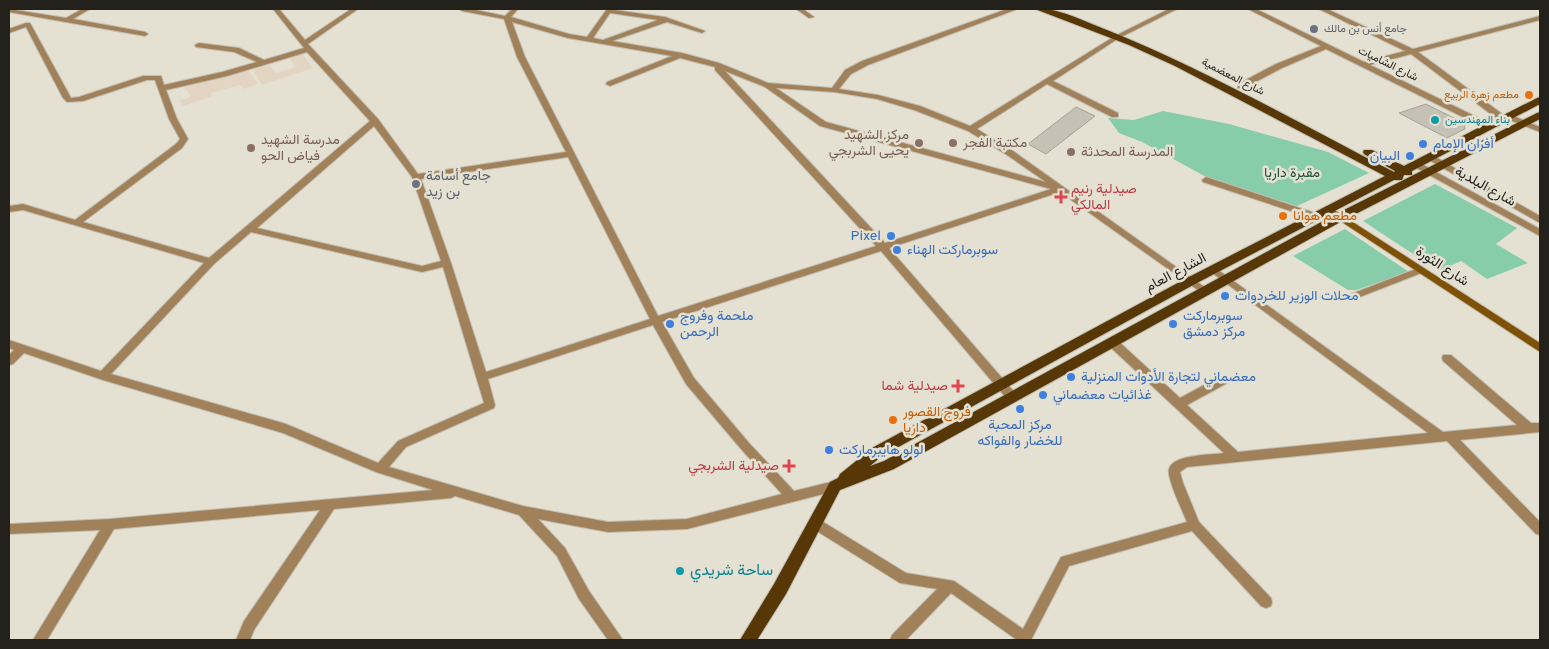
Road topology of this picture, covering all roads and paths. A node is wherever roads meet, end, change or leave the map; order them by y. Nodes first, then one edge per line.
1 (87, 9) edge
2 (276, 9) edge
3 (355, 9) edge
4 (462, 9) edge
5 (515, 9) edge
6 (799, 9) edge
7 (1013, 9) edge
8 (1039, 9) edge
9 (1048, 9) edge
10 (1174, 9) edge
11 (1251, 9) edge
12 (1322, 9) edge
13 (9, 10) edge
14 (610, 10) edge
15 (811, 17) dead end
16 (507, 18) junction
17 (1540, 18) edge
18 (667, 19) junction
19 (67, 20) junction
20 (9, 31) edge
21 (702, 31) dead end
22 (145, 34) dead end
23 (1121, 36) junction
24 (588, 40) junction
25 (602, 42) junction
26 (199, 45) dead end
27 (306, 46) junction
28 (1326, 46) junction
29 (1413, 52) junction
30 (679, 55) junction
31 (263, 62) junction
32 (1364, 64) junction
33 (716, 65) junction
34 (1047, 81) junction
35 (610, 84) dead end
36 (767, 85) junction
37 (1241, 86) junction
38 (163, 88) junction
39 (834, 90) junction
40 (1540, 100) edge
41 (1115, 115) dead end
42 (1540, 115) edge
43 (1506, 118) junction
44 (375, 121) junction
45 (1525, 122) junction
46 (1488, 126) junction
47 (971, 129) junction
48 (1540, 130) edge
49 (572, 154) junction
50 (1430, 157) junction
51 (1416, 164) junction
52 (1444, 165) junction
53 (1430, 172) junction
54 (1399, 173) junction
55 (416, 177) junction
56 (1466, 178) junction
57 (1206, 180) dead end
58 (1414, 181) junction
59 (1450, 184) junction
60 (1062, 189) junction
61 (9, 209) edge
62 (1328, 209) junction
63 (1315, 216) junction
64 (1340, 217) junction
65 (1540, 220) edge
66 (76, 223) junction
67 (249, 228) junction
68 (1540, 233) edge
69 (883, 248) junction
70 (211, 262) junction
71 (446, 263) junction
72 (1214, 270) junction
73 (1421, 270) junction
74 (1227, 279) junction
75 (1191, 281) junction
76 (1205, 291) junction
77 (1354, 296) dead end
78 (656, 321) junction
79 (1112, 342) junction
80 (9, 344) edge
81 (1540, 348) edge
82 (22, 349) junction
83 (1447, 358) dead end
84 (9, 361) edge
85 (103, 376) junction
86 (482, 376) junction
87 (1225, 379) dead end
88 (1000, 384) junction
89 (1012, 397) junction
90 (1179, 404) junction
91 (1534, 427) edge
92 (1445, 436) junction
93 (1237, 458) junction
94 (380, 469) junction
95 (835, 486) junction
96 (457, 492) junction
97 (793, 498) junction
98 (331, 504) junction
99 (523, 511) junction
100 (110, 524) junction
101 (816, 524) junction
102 (1194, 526) junction
103 (9, 529) edge
104 (1540, 530) edge
105 (950, 585) junction
106 (1266, 602) dead end
107 (40, 640) edge
108 (243, 640) edge
109 (616, 640) edge
110 (748, 640) edge
111 (897, 640) edge

1 - 19 street
2 - 27 street
3 - 27 street
4 - 16 street
5 - 16 street
6 - 15 street
7 - 39 street
8 - 23 main road, شارع المعضمية
9 - 23 main road, شارع المعضمية
10 - 23 street
11 - 28 street, شارع الشاميات
12 - 29 street
13 - 19 street
14 - 18 street
14 - 24 street
16 - 24 street
16 - 49 street
17 - 29 street
18 - 21 street
18 - 25 street
19 - 22 street
20 - 38 street
23 - 34 street
23 - 37 main road, شارع المعضمية
23 - 54 main road, شارع المعضمية
24 - 25 street
25 - 30 street
26 - 31 street
27 - 31 street
27 - 44 street
28 - 32 street, شارع الشاميات
28 - 37 street
29 - 32 street
29 - 43 street
30 - 33 street
30 - 35 street
31 - 38 street
32 - 46 street, شارع الشاميات
33 - 36 street
33 - 69 street
34 - 41 street
34 - 47 street
36 - 39 street
36 - 60 street
37 - 54 main road, شارع المعضمية
38 - 66 street
39 - 47 street
40 - 43 main road, الشارع العام
42 - 45 main road
43 - 45 street
43 - 46 main road, الشارع العام
44 - 55 street
44 - 67 street
45 - 48 street
45 - 52 main road
46 - 50 main road, الشارع العام
47 - 60 street
49 - 55 street
49 - 78 street
50 - 51 main road, الشارع العام
50 - 52 street, شارع البلدية
51 - 53 street, شارع البلدية
51 - 54 main road, الشارع العام
52 - 53 main road
52 - 56 street, شارع البلدية
53 - 58 main road
53 - 59 street, شارع البلدية
54 - 58 main road, شارع المعضمية
54 - 62 main road, الشارع العام
55 - 71 street
56 - 59 street
56 - 65 street, شارع البلدية
57 - 63 street
58 - 64 main road
59 - 68 street, شارع البلدية
60 - 69 street
60 - 75 street
61 - 66 street
62 - 63 main road, الشارع العام
62 - 64 main road, شارع الثورة
63 - 72 main road, الشارع العام
64 - 73 main road, شارع الثورة
64 - 74 main road
66 - 70 street
67 - 70 street
67 - 71 street
69 - 78 street
69 - 88 street
70 - 85 street
71 - 86 street
72 - 74 street
72 - 75 main road, الشارع العام
73 - 77 street
73 - 81 main road, شارع الثورة
74 - 76 main road
74 - 92 street
75 - 76 street
75 - 88 main road, الشارع العام
76 - 79 main road
78 - 86 street
78 - 97 street
79 - 89 main road
79 - 90 street
80 - 82 street
82 - 84 street
82 - 85 street
83 - 91 street
85 - 94 street
86 - 94 street
87 - 90 street
88 - 89 street
88 - 95 main road, الشارع العام
89 - 95 main road
90 - 93 street
91 - 92 street
92 - 93 street
92 - 104 street
93 - 102 street
94 - 96 street
95 - 97 street
95 - 101 main road
96 - 98 street
96 - 99 street
97 - 99 street
98 - 100 street
98 - 108 street
99 - 109 street
100 - 103 street
100 - 107 street
101 - 105 street
101 - 110 main road
102 - 105 street
102 - 106 street
105 - 111 street

